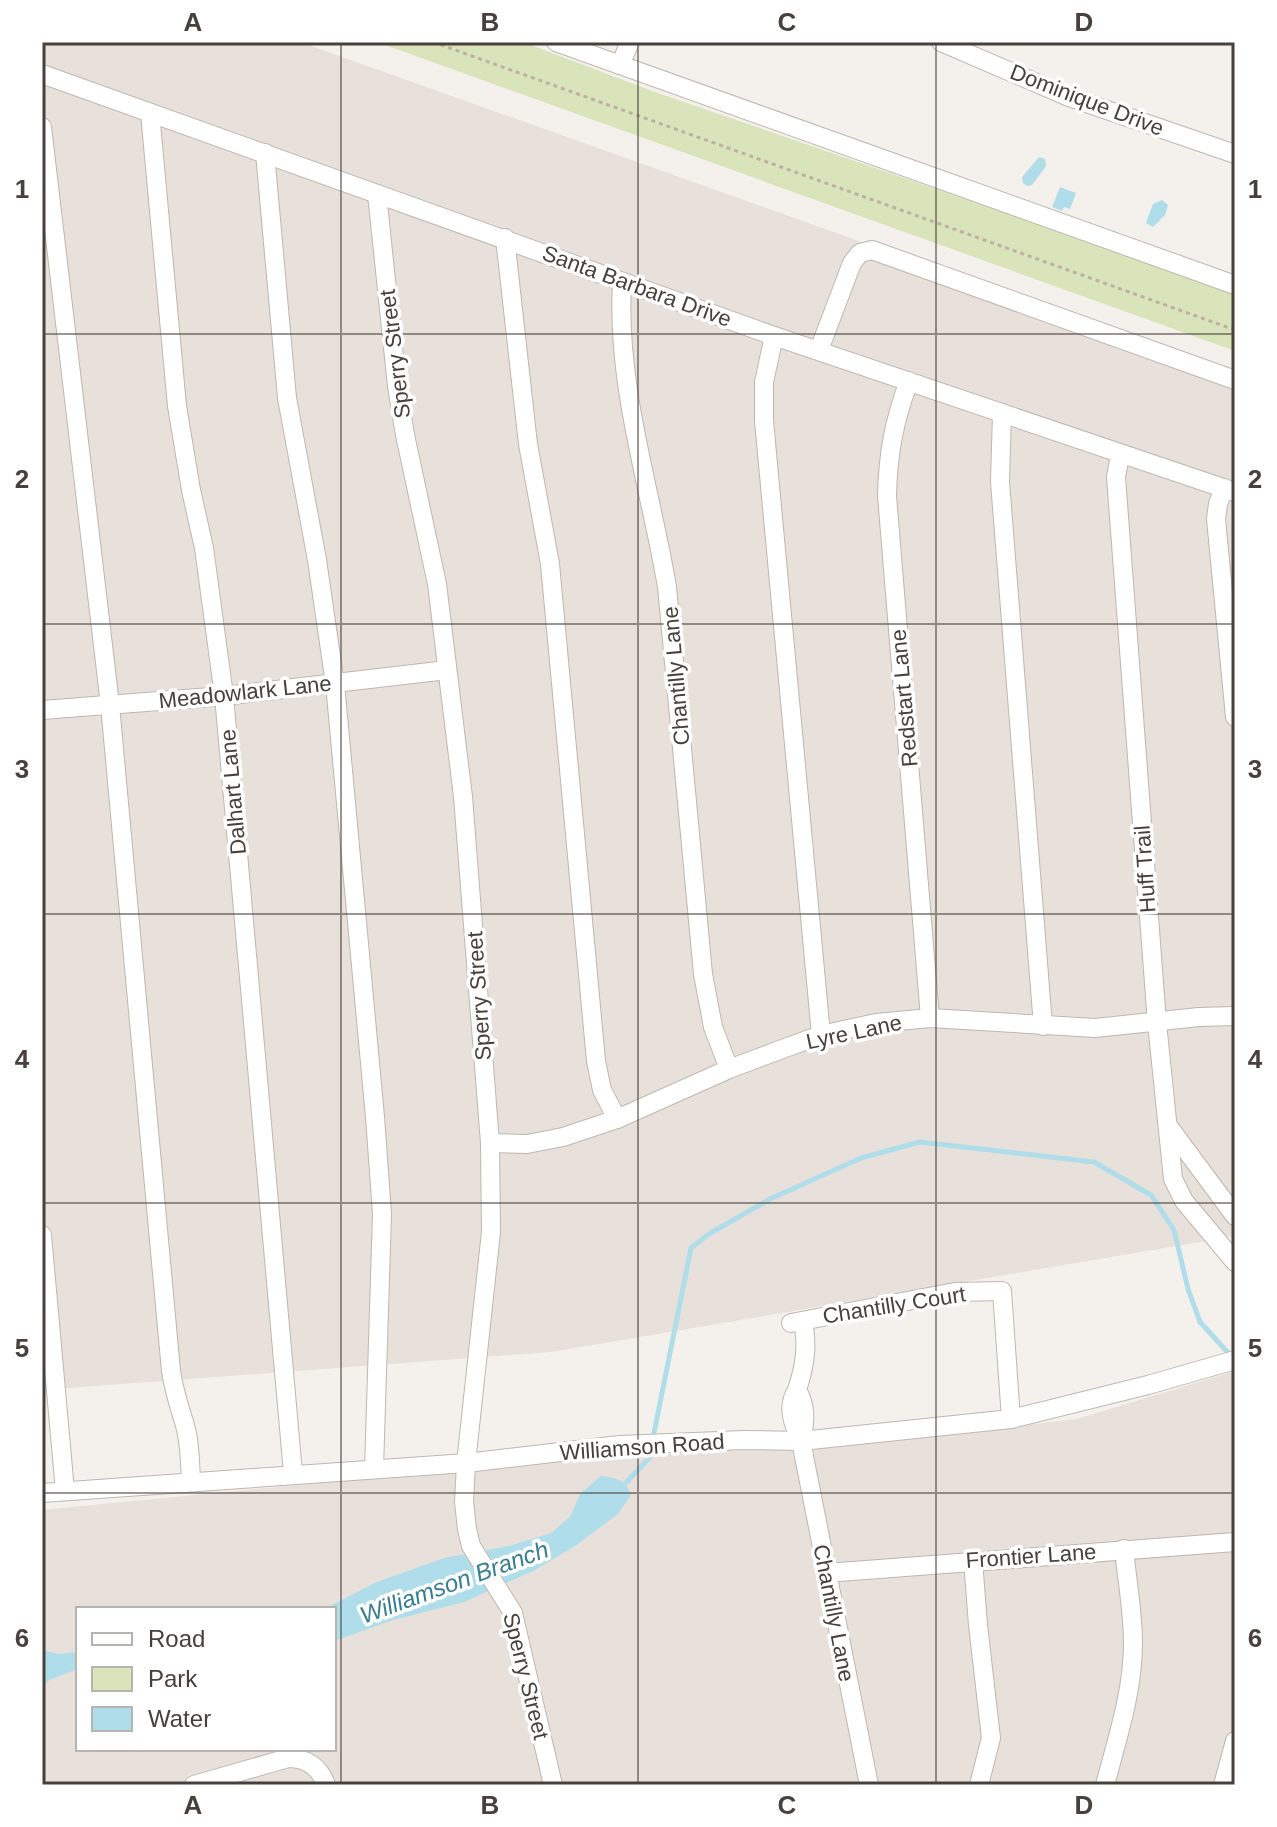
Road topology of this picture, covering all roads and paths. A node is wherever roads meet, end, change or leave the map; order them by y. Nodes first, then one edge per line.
1 (433, 42) edge
2 (556, 42) edge
3 (630, 42) edge
4 (941, 42) edge
5 (620, 65) junction
6 (42, 74) edge
7 (150, 113) junction
8 (42, 127) edge
9 (265, 153) junction
10 (1235, 154) edge
11 (377, 194) junction
12 (505, 238) junction
13 (622, 282) junction
14 (1235, 285) edge
15 (1235, 330) edge
16 (774, 336) junction
17 (819, 350) junction
18 (1235, 380) edge
19 (909, 381) junction
20 (1002, 413) junction
21 (1120, 455) junction
22 (1229, 490) edge
23 (447, 670) junction
24 (335, 684) junction
25 (224, 696) junction
26 (110, 705) junction
27 (42, 710) edge
28 (1235, 717) edge
29 (1235, 1016) edge
30 (930, 1018) junction
31 (1157, 1023) junction
32 (1043, 1026) junction
33 (821, 1035) junction
34 (729, 1069) junction
35 (617, 1119) junction
36 (1168, 1124) junction
37 (490, 1143) junction
38 (1235, 1216) edge
39 (42, 1235) edge
40 (1235, 1262) edge
41 (1227, 1362) edge
42 (1011, 1419) junction
43 (801, 1441) junction
44 (466, 1463) junction
45 (374, 1469) junction
46 (293, 1473) junction
47 (191, 1481) junction
48 (65, 1491) junction
49 (42, 1493) edge
50 (1235, 1542) edge
51 (1124, 1549) junction
52 (973, 1560) junction
53 (826, 1573) junction
54 (1235, 1741) edge
55 (194, 1785) edge
56 (326, 1785) edge
57 (553, 1785) edge
58 (869, 1785) edge
59 (979, 1785) edge
60 (1105, 1785) edge
61 (1223, 1785) edge

1 - 15 path
2 - 5 street
3 - 5 street
4 - 10 street, Dominique Drive
5 - 14 street
6 - 7 street, Santa Barbara Drive
7 - 9 street, Santa Barbara Drive
7 - 25 street, Dalhart Lane
8 - 26 street
9 - 11 street, Santa Barbara Drive
9 - 24 street
11 - 12 street, Santa Barbara Drive
11 - 23 street, Sperry Street
12 - 13 street, Santa Barbara Drive
12 - 35 street
13 - 16 street, Santa Barbara Drive
13 - 34 street, Chantilly Lane
16 - 17 street, Santa Barbara Drive
16 - 33 street
17 - 18 street
17 - 19 street, Santa Barbara Drive
19 - 20 street, Santa Barbara Drive
19 - 30 street, Redstart Lane
20 - 21 street, Santa Barbara Drive
20 - 32 street
21 - 22 street, Santa Barbara Drive
21 - 31 street, Huff Trail
22 - 28 street
23 - 24 street, Meadowlark Lane
23 - 37 street, Sperry Street
24 - 25 street, Meadowlark Lane
24 - 45 street
25 - 26 street, Meadowlark Lane
25 - 46 street, Dalhart Lane
26 - 27 street, Meadowlark Lane
26 - 47 street
29 - 31 street, Lyre Lane
30 - 32 street, Lyre Lane
30 - 33 street, Lyre Lane
31 - 32 street, Lyre Lane
31 - 36 street, Huff Trail
33 - 34 street, Lyre Lane
34 - 35 street, Lyre Lane
35 - 37 street, Lyre Lane
36 - 38 street
36 - 40 street, Huff Trail
37 - 44 street, Sperry Street
39 - 48 street
41 - 42 street, Williamson Road
42 - 43 street, Williamson Road
42 - 43 street, Chantilly Court
43 - 44 street, Williamson Road
43 - 53 street, Chantilly Lane
44 - 45 street, Williamson Road
44 - 57 street, Sperry Street
45 - 46 street, Williamson Road
46 - 47 street, Williamson Road
47 - 48 street, Williamson Road
48 - 49 street, Williamson Road
50 - 51 street, Frontier Lane
51 - 52 street, Frontier Lane
51 - 60 street
52 - 53 street, Frontier Lane
52 - 59 street
53 - 58 street, Chantilly Lane
54 - 61 street
55 - 56 street

